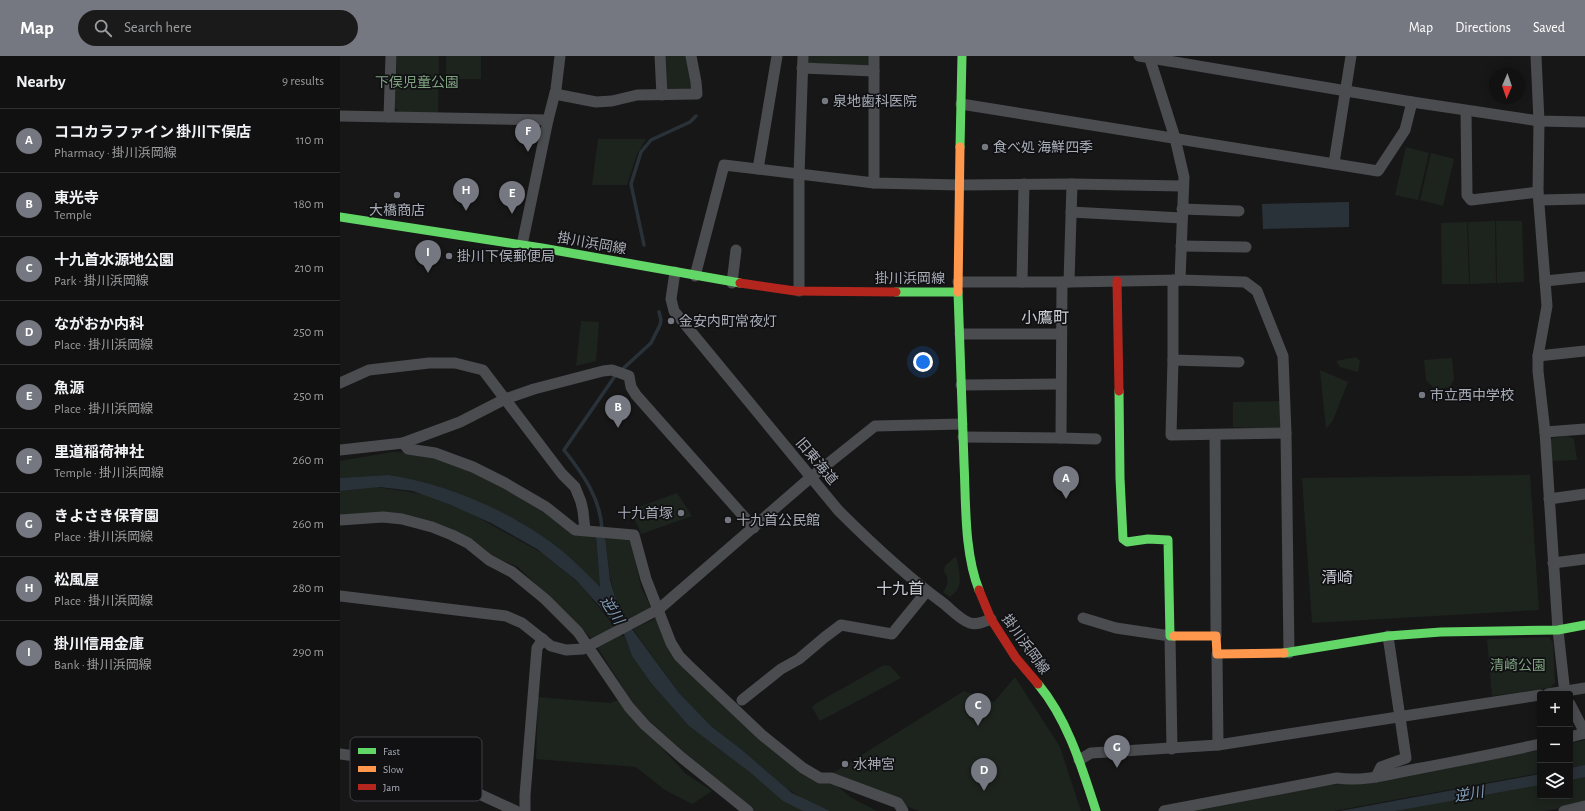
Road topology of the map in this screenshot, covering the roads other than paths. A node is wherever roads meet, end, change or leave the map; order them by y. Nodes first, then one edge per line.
1 (391, 56) edge
2 (560, 56) edge
3 (660, 56) edge
4 (691, 56) edge
5 (777, 56) edge
6 (803, 56) edge
7 (874, 56) edge
8 (962, 56) edge
9 (1351, 56) edge
10 (1536, 56) edge
11 (1145, 57) edge
12 (802, 68) junction
13 (874, 71) junction
14 (1345, 91) junction
15 (555, 94) junction
16 (662, 95) junction
17 (1412, 102) junction
18 (961, 104) junction
19 (1466, 110) junction
20 (340, 116) edge
21 (389, 117) junction
22 (548, 120) junction
23 (1539, 121) junction
24 (1585, 122) edge
25 (1175, 138) junction
26 (1334, 163) junction
27 (758, 169) junction
28 (799, 175) junction
29 (874, 183) junction
30 (1024, 184) junction
31 (1072, 184) junction
32 (959, 185) junction
33 (1182, 186) junction
34 (1539, 196) junction
35 (1585, 199) edge
36 (1239, 211) dead end
37 (1071, 212) junction
38 (1182, 213) junction
39 (340, 217) edge
40 (522, 245) junction
41 (1180, 246) junction
42 (1246, 247) dead end
43 (736, 250) dead end
44 (675, 272) junction
45 (695, 276) junction
46 (1585, 277) edge
47 (1176, 280) junction
48 (1117, 281) junction
49 (1545, 281) junction
50 (1022, 282) junction
51 (1066, 282) junction
52 (732, 283) junction
53 (958, 287) junction
54 (799, 291) junction
55 (960, 334) junction
56 (1061, 334) junction
57 (1585, 351) edge
58 (1538, 356) junction
59 (1173, 360) junction
60 (1239, 362) dead end
61 (340, 383) edge
62 (1061, 384) junction
63 (961, 385) junction
64 (505, 399) junction
65 (962, 424) junction
66 (1585, 429) edge
67 (1545, 432) junction
68 (1286, 433) junction
69 (1215, 435) junction
70 (963, 437) junction
71 (1061, 438) junction
72 (1096, 439) dead end
73 (403, 443) junction
74 (340, 450) edge
75 (810, 478) junction
76 (1585, 494) edge
77 (1549, 499) junction
78 (340, 520) edge
79 (754, 528) junction
80 (589, 531) junction
81 (1585, 559) edge
82 (1553, 564) junction
83 (926, 591) junction
84 (340, 596) edge
85 (657, 610) junction
86 (1083, 618) dead end
87 (991, 619) junction
88 (1585, 625) edge
89 (1558, 630) junction
90 (1170, 636) junction
91 (1216, 636) junction
92 (1388, 636) junction
93 (543, 639) junction
94 (591, 646) junction
95 (1289, 653) junction
96 (1217, 654) junction
97 (1585, 688) edge
98 (1565, 691) edge
99 (1573, 691) edge
100 (1537, 695) edge
101 (742, 700) dead end
102 (1573, 710) edge
103 (1399, 718) junction
104 (1585, 733) edge
105 (1573, 736) edge
106 (1218, 745) junction
107 (1537, 745) edge
108 (1172, 749) junction
109 (340, 754) edge
110 (350, 755) edge
111 (1079, 760) junction
112 (1376, 777) junction
113 (482, 795) edge
114 (1585, 806) edge
115 (516, 811) edge
116 (525, 811) edge
117 (748, 811) edge
118 (903, 811) edge
119 (1096, 811) edge
120 (1164, 811) edge
121 (1564, 811) edge

1 - 21 street
2 - 15 street
3 - 16 street
4 - 16 street
5 - 27 street
6 - 12 street
7 - 13 street
8 - 18 main road
9 - 14 street
10 - 23 street
11 - 14 street
11 - 25 street
12 - 13 street
12 - 28 street
13 - 29 street
14 - 17 street
14 - 26 street
15 - 16 street
15 - 22 street
17 - 19 street
17 - 26 street
18 - 25 street
18 - 32 main road
19 - 23 street
19 - 34 street
20 - 21 street
21 - 22 street
22 - 40 street
23 - 24 street
23 - 34 street
25 - 26 street
25 - 33 street
27 - 28 street
27 - 45 street
28 - 29 street
28 - 54 street
29 - 32 street
30 - 31 street
30 - 32 street
30 - 50 street
31 - 33 street
31 - 37 street
32 - 53 main road
33 - 38 street
34 - 35 street
34 - 49 street
36 - 38 street
37 - 38 street
37 - 51 street
38 - 41 street
39 - 40 main road, 掛川浜岡線
40 - 44 main road, 掛川浜岡線
41 - 42 street
41 - 47 street
43 - 52 street
44 - 45 main road, 掛川浜岡線
44 - 75 street, 旧東海道
45 - 52 main road, 掛川浜岡線
46 - 49 street
47 - 48 street
47 - 59 street
47 - 68 street
48 - 51 street
48 - 90 main road
49 - 58 street
50 - 51 street
50 - 53 street
51 - 56 street
52 - 54 main road, 掛川浜岡線
53 - 54 main road, 掛川浜岡線
53 - 55 main road, 掛川浜岡線
55 - 56 street
55 - 63 main road, 掛川浜岡線
56 - 62 street
57 - 58 street
58 - 67 street
59 - 60 street
59 - 69 street
61 - 64 street
62 - 63 street
62 - 71 street
63 - 65 main road, 掛川浜岡線
64 - 73 street
64 - 79 street
64 - 80 street
65 - 70 main road, 掛川浜岡線
65 - 75 street
66 - 67 street
67 - 77 street
68 - 69 street
68 - 95 street
69 - 91 street
70 - 71 street
70 - 87 main road, 掛川浜岡線
71 - 72 street
73 - 74 street
73 - 80 street
75 - 79 street
75 - 83 street, 旧東海道
76 - 77 street
77 - 82 street
78 - 94 street
79 - 85 street
80 - 85 street
81 - 82 street
82 - 89 street
83 - 87 street, 旧東海道
83 - 101 street
84 - 93 street
85 - 94 street
85 - 118 street
86 - 90 street
87 - 111 main road, 掛川浜岡線
88 - 89 main road
89 - 92 main road
89 - 98 street
90 - 91 main road
90 - 108 street
91 - 96 main road
92 - 95 main road
92 - 103 street
93 - 94 street
93 - 116 street
94 - 117 street
95 - 96 main road
96 - 106 street
97 - 99 street
100 - 103 street
102 - 104 street
103 - 106 street
103 - 112 street
104 - 105 street
106 - 108 street
107 - 112 street
108 - 111 street
109 - 110 street
111 - 119 main road, 掛川浜岡線
112 - 120 street
113 - 115 street
114 - 121 street

